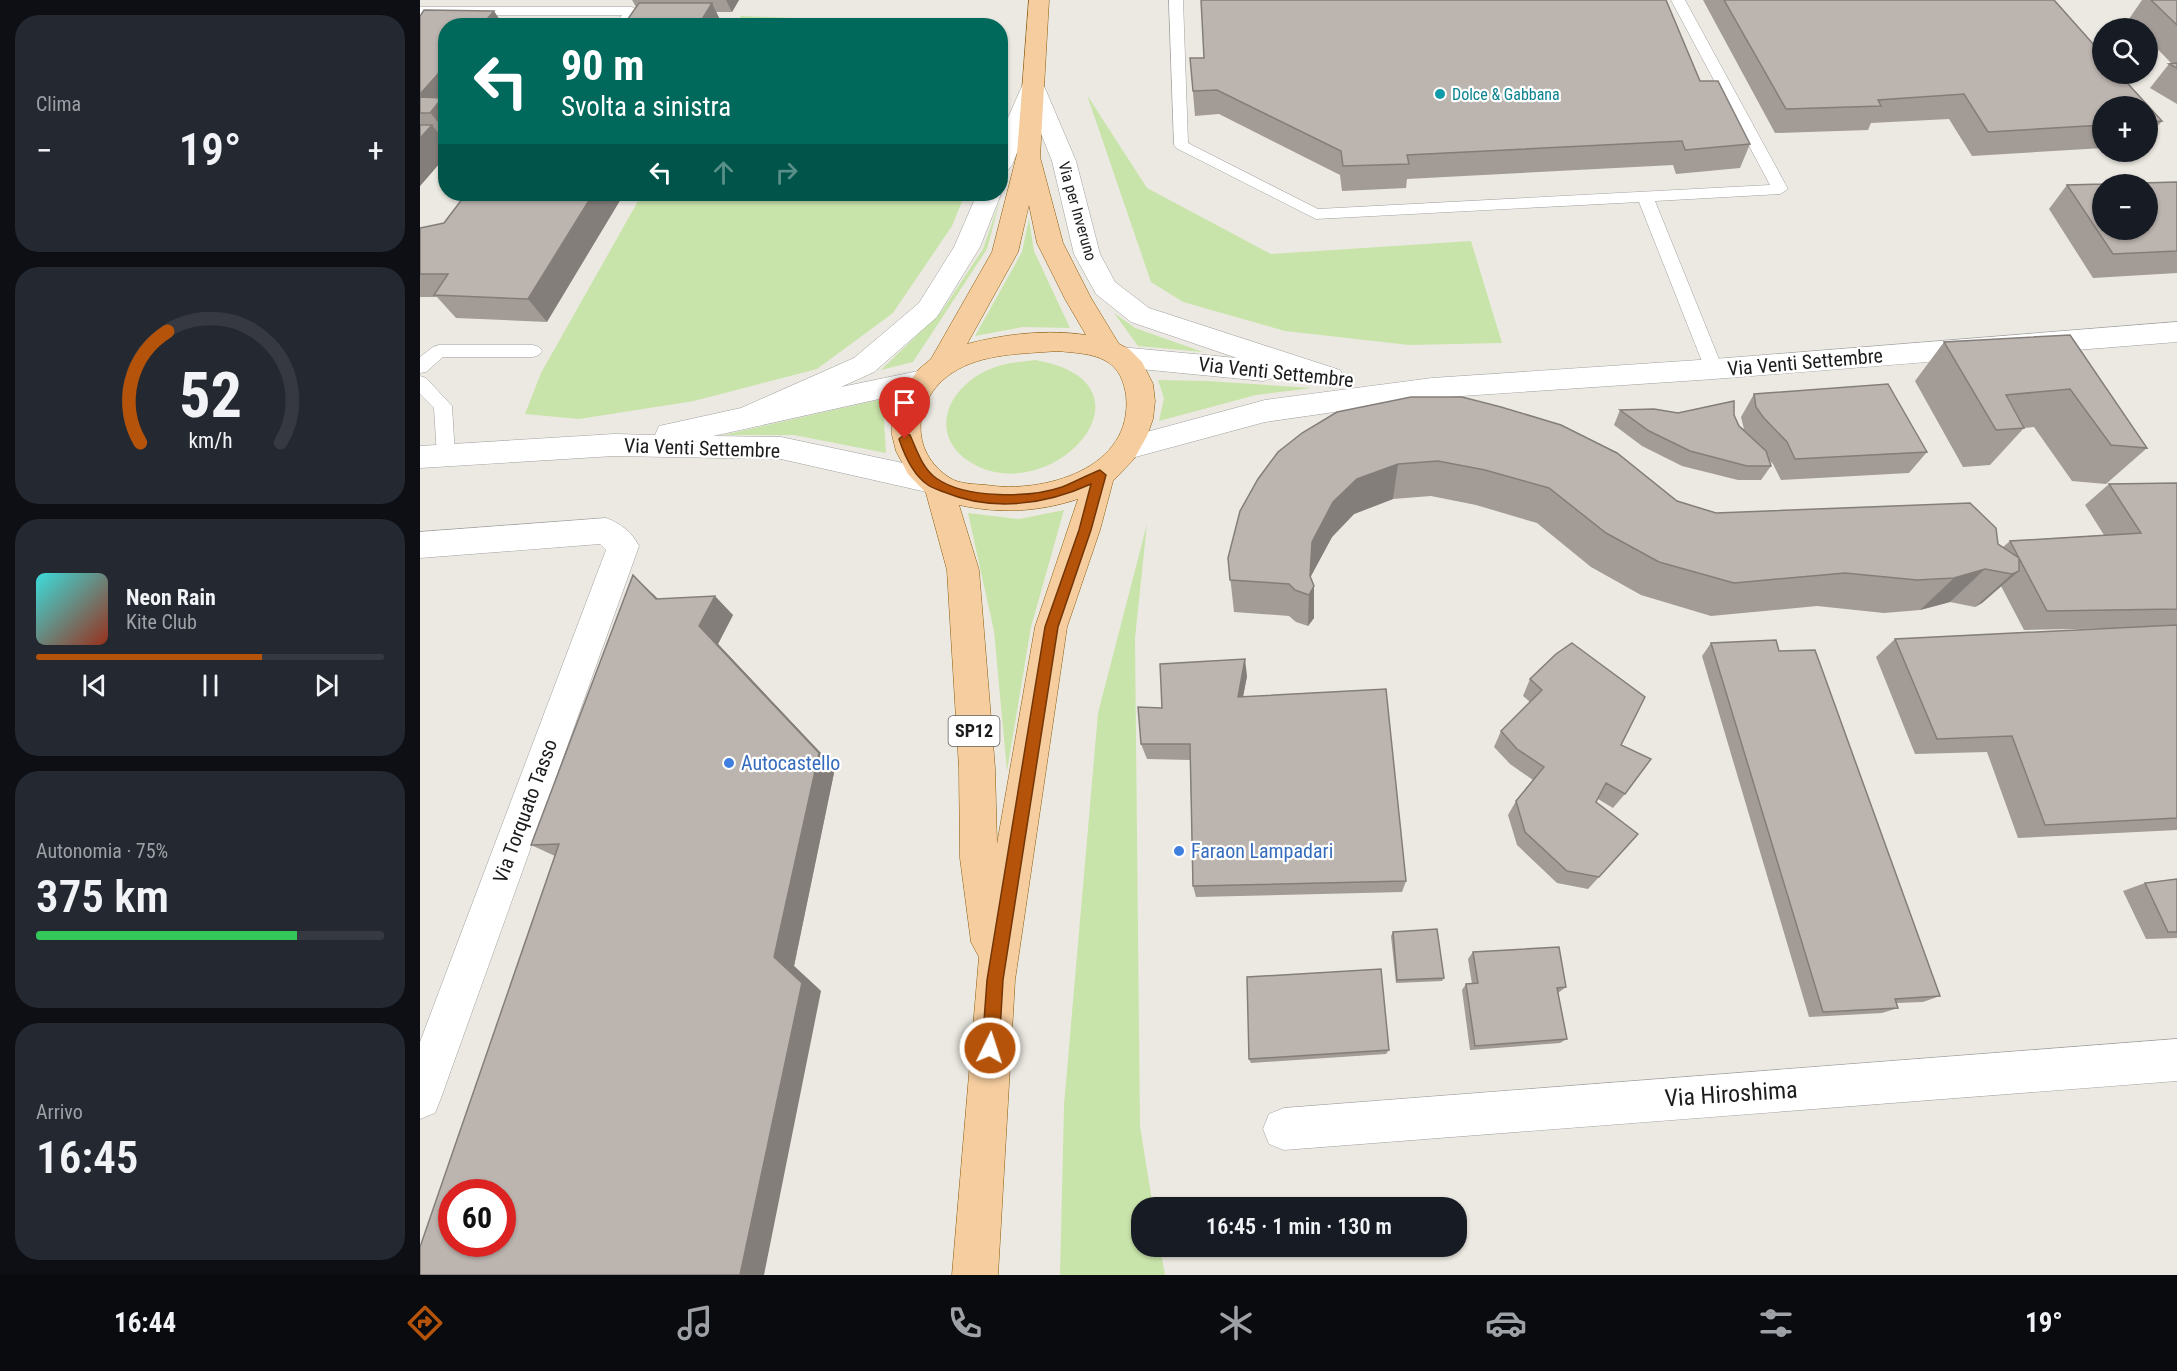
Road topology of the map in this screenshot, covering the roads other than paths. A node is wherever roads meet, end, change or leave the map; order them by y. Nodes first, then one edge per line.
1 (1039, 0) edge
2 (1176, 0) edge
3 (1678, 0) edge
4 (420, 11) edge
5 (626, 18) edge
6 (1033, 86) junction
7 (1008, 146) edge
8 (1029, 154) junction
9 (1645, 196) junction
10 (986, 201) edge
11 (2177, 332) edge
12 (533, 351) dead end
13 (1115, 354) junction
14 (420, 367) edge
15 (1714, 369) junction
16 (932, 373) junction
17 (1330, 377) junction
18 (420, 382) edge
19 (1432, 388) junction
20 (750, 416) junction
21 (614, 445) junction
22 (1128, 448) junction
23 (433, 456) edge
24 (1100, 475) junction
25 (934, 483) junction
26 (420, 545) edge
27 (995, 980) junction
28 (2177, 1060) edge
29 (420, 1098) edge
30 (1284, 1129) dead end
31 (975, 1275) edge

1 - 6 main road
2 - 9 lane
3 - 9 lane
4 - 5 lane
6 - 7 street
6 - 8 main road
6 - 17 street, Via per Inveruno
8 - 13 main road, Via per Inveruno
8 - 16 main road, Via per Inveruno
9 - 15 lane
10 - 20 street
11 - 15 street, Via Venti Settembre
12 - 14 lane
13 - 16 main road
13 - 17 street, Via Venti Settembre
13 - 22 main road
15 - 19 street, Via Venti Settembre
16 - 20 street, Via Venti Settembre
16 - 25 main road
17 - 19 street, Via Venti Settembre
18 - 23 lane
19 - 22 street, Via Venti Settembre
20 - 21 street, Via Venti Settembre
21 - 23 street, Via Venti Settembre
21 - 25 street, Via Venti Settembre
22 - 24 main road
24 - 25 main road
24 - 27 main road, SP12
25 - 27 main road, SP12
26 - 29 street, Via Torquato Tasso
27 - 31 main road, SP12
28 - 30 street, Via Hiroshima

